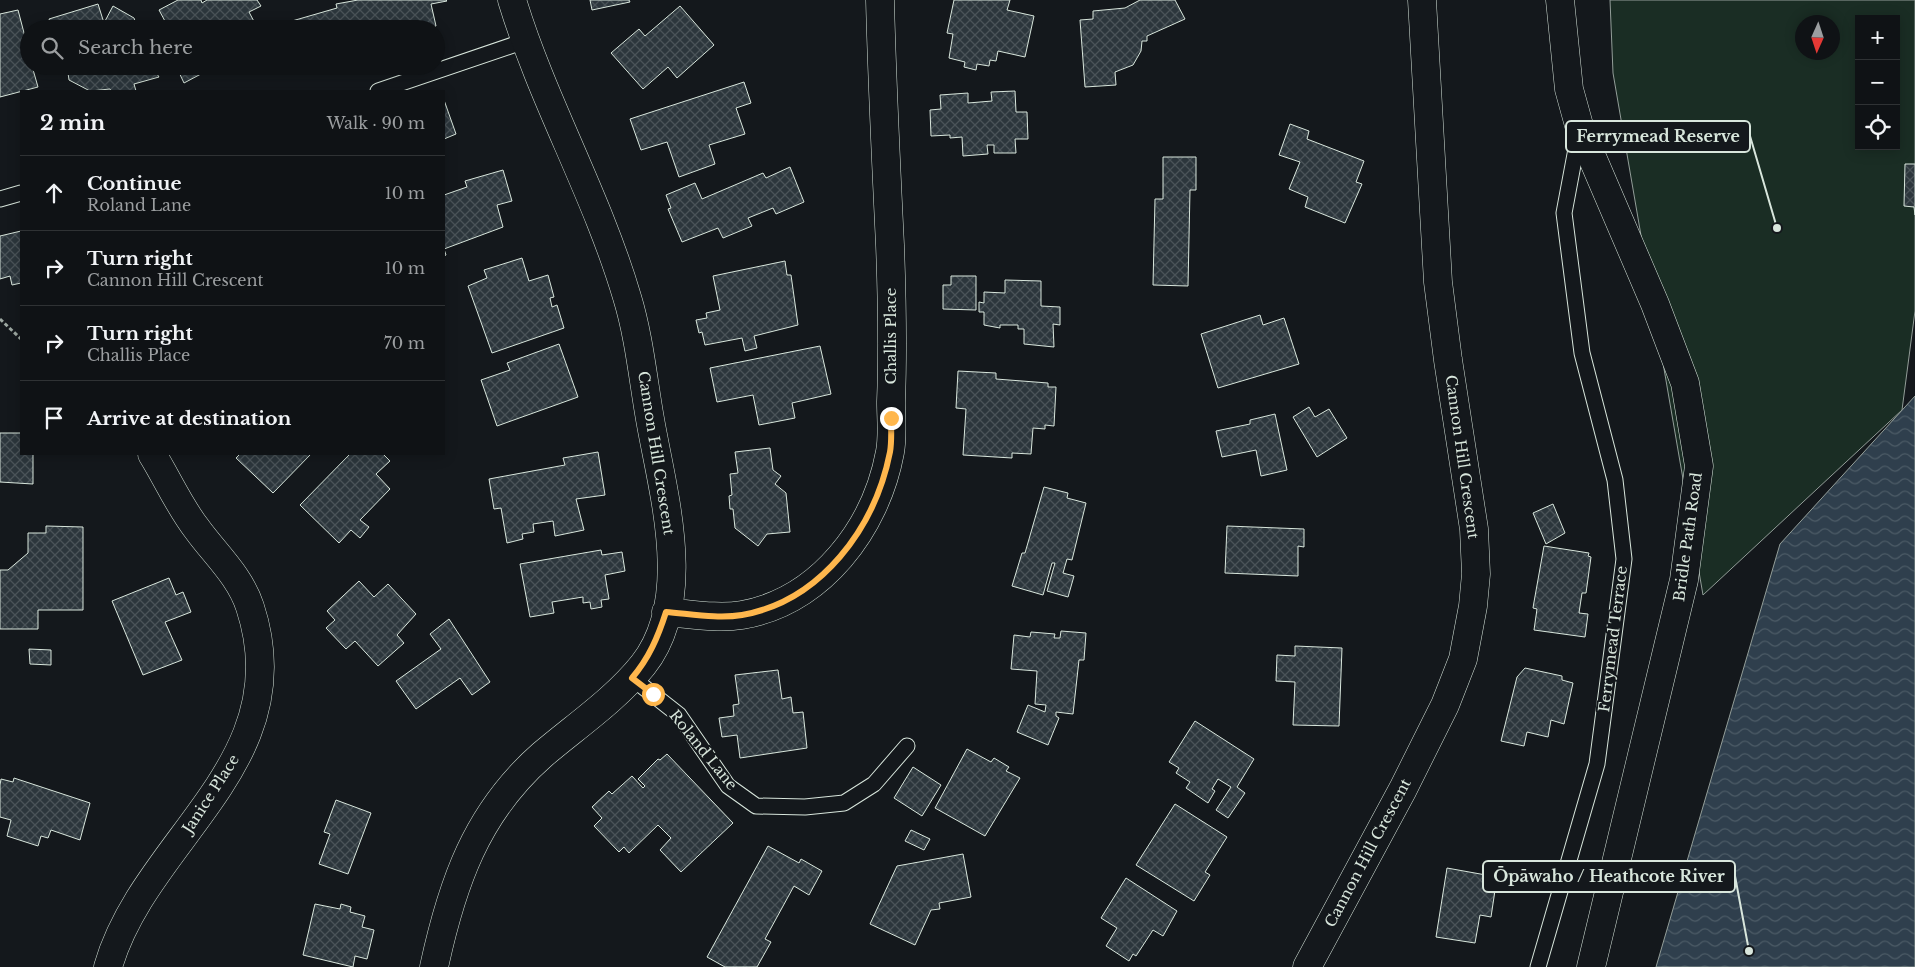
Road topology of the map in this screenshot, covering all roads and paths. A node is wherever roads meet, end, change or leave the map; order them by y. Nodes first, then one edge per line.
1 (512, 0) edge
2 (880, 0) edge
3 (1422, 0) edge
4 (1560, 0) edge
5 (525, 41) junction
6 (445, 68) edge
7 (425, 75) edge
8 (381, 90) edge
9 (1580, 129) junction
10 (20, 193) edge
11 (0, 199) edge
12 (0, 319) edge
13 (20, 337) edge
14 (153, 455) edge
15 (666, 612) junction
16 (632, 678) junction
17 (907, 746) dead end
18 (108, 967) edge
19 (434, 967) edge
20 (1307, 967) edge
21 (1538, 967) edge
22 (1591, 967) edge

1 - 5 street, Cannon Hill Crescent
2 - 15 street, Challis Place
3 - 20 street, Cannon Hill Crescent
4 - 9 street, Bridle Path Road
5 - 6 lane
5 - 15 street, Cannon Hill Crescent
7 - 8 lane
9 - 21 lane, Ferrymead Terrace
9 - 22 street, Bridle Path Road
10 - 11 lane
12 - 13 path
14 - 18 street, Janice Place
15 - 16 street, Cannon Hill Crescent
16 - 17 lane, Roland Lane
16 - 19 street, Cannon Hill Crescent

